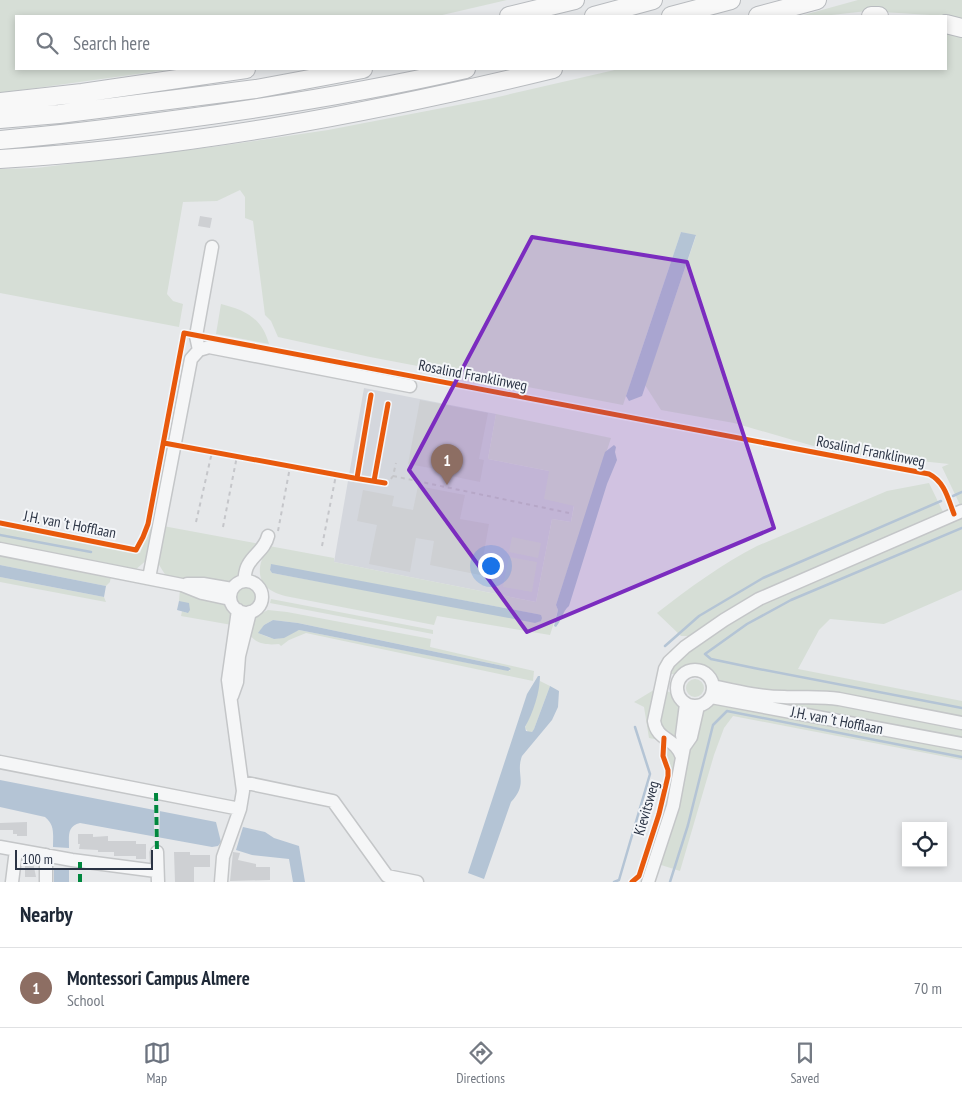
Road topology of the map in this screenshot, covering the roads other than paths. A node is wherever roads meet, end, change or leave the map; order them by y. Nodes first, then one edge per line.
1 (575, 0) edge
2 (653, 0) edge
3 (731, 0) edge
4 (817, 0) edge
5 (513, 15) edge
6 (598, 15) edge
7 (675, 15) edge
8 (762, 15) edge
9 (947, 24) edge
10 (962, 28) edge
11 (239, 70) edge
12 (358, 70) edge
13 (462, 70) edge
14 (549, 70) edge
15 (0, 102) edge
16 (0, 119) edge
17 (0, 140) edge
18 (0, 159) edge
19 (212, 247) dead end
20 (199, 350) junction
21 (410, 386) dead end
22 (962, 511) edge
23 (272, 536) road end
24 (0, 549) edge
25 (149, 578) junction
26 (249, 582) junction
27 (231, 594) junction
28 (244, 611) junction
29 (712, 691) junction
30 (692, 705) junction
31 (962, 723) edge
32 (962, 744) edge
33 (683, 752) junction
34 (0, 762) edge
35 (242, 782) junction
36 (240, 809) junction
37 (0, 847) edge
38 (16, 850) junction
39 (157, 852) dead end
40 (50, 856) junction
41 (157, 876) edge
42 (12, 882) edge
43 (46, 882) edge
44 (220, 882) edge
45 (417, 882) edge
46 (648, 882) edge

1 - 5 highway
2 - 6 highway
3 - 7 highway
4 - 8 highway
9 - 10 highway
11 - 15 highway
12 - 16 highway
13 - 17 highway
14 - 18 highway
19 - 20 street
20 - 21 street, Rosalind Franklinweg
20 - 25 street
22 - 33 street
23 - 26 street
24 - 25 street
25 - 27 street
26 - 27 street
26 - 28 street
27 - 28 street
28 - 35 street
29 - 30 street
29 - 30 street
29 - 31 street, J.H. van 't Hofflaan
29 - 32 street, J.H. van 't Hofflaan
30 - 33 street, Kievitsweg
33 - 46 street, Kievitsweg
34 - 36 street
35 - 36 street
35 - 45 street
36 - 44 street
37 - 38 street
38 - 40 street
38 - 42 street
39 - 41 street
40 - 41 street
40 - 43 street

